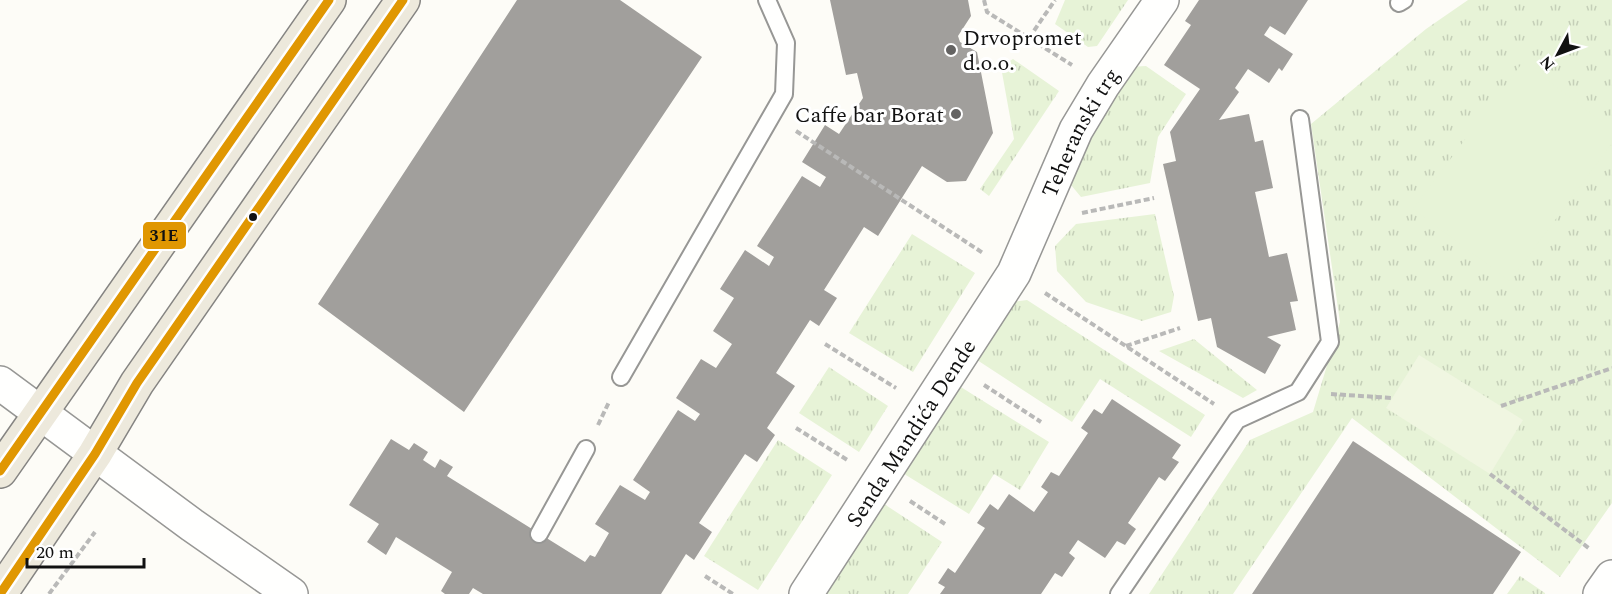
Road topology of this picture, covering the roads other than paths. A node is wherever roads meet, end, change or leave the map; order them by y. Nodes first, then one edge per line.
1 (329, 0) edge
2 (403, 0) edge
3 (767, 0) edge
4 (1162, 0) edge
5 (1300, 119) dead end
6 (1014, 273) joint
7 (621, 377) road end
8 (0, 383) edge
9 (40, 414) junction
10 (586, 449) road end
11 (95, 454) junction
12 (0, 471) edge
13 (539, 534) dead end
14 (1605, 566) edge
15 (0, 594) edge
16 (291, 594) edge
17 (806, 594) edge
18 (1119, 594) edge
19 (1600, 594) edge

1 - 9 main road
2 - 11 main road
3 - 7 lane
4 - 6 street, Teheranski trg
5 - 18 lane
6 - 17 street, Senda Mandića Dende
8 - 9 street
9 - 11 street
9 - 12 main road
10 - 13 lane
11 - 15 main road
11 - 16 street
14 - 19 street

